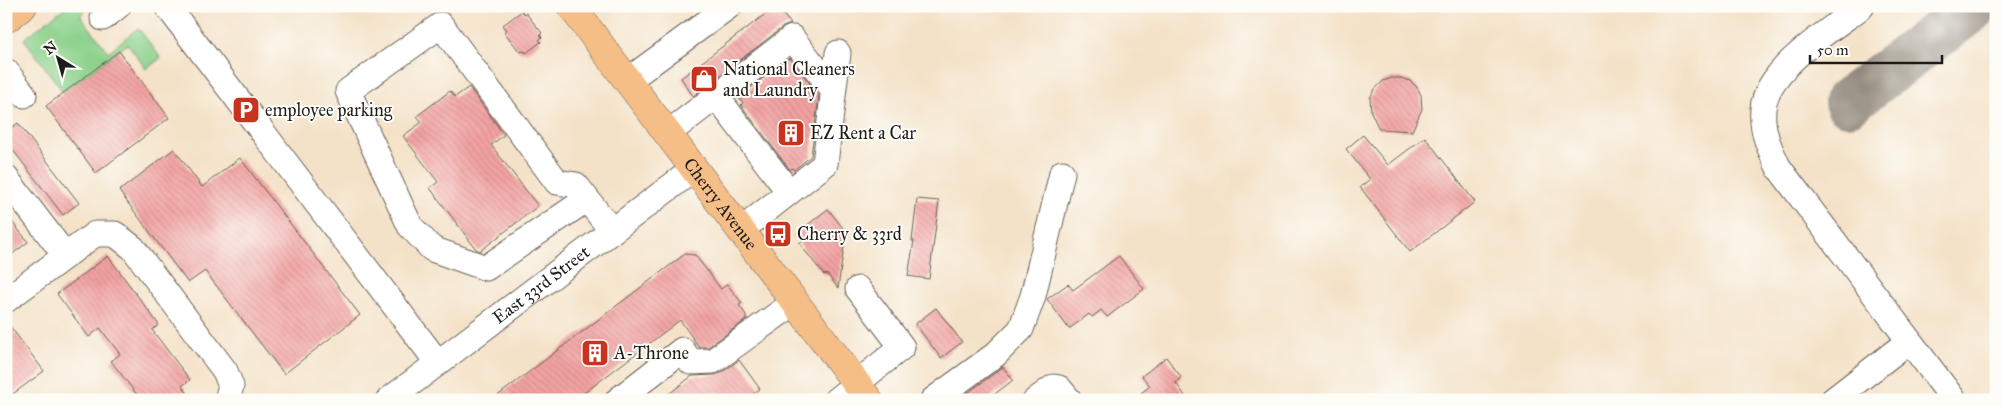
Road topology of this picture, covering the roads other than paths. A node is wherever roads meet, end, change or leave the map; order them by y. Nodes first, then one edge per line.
1 (23, 6) edge
2 (167, 6) edge
3 (571, 6) edge
4 (729, 6) edge
5 (1862, 6) edge
6 (6, 19) edge
7 (838, 53) dead end
8 (6, 72) edge
9 (627, 81) junction
10 (833, 90) junction
11 (24, 95) dead end
12 (716, 96) junction
13 (667, 134) junction
14 (694, 169) junction
15 (1062, 173) dead end
16 (6, 178) edge
17 (789, 192) junction
18 (587, 199) junction
19 (740, 230) junction
20 (612, 231) junction
21 (65, 255) junction
22 (858, 289) dead end
23 (6, 300) edge
24 (795, 302) junction
25 (1910, 341) junction
26 (438, 363) junction
27 (854, 394) edge
28 (227, 400) edge
29 (389, 400) edge
30 (618, 400) edge
31 (933, 400) edge
32 (1036, 400) edge
33 (1069, 400) edge
34 (1833, 400) edge
35 (1954, 400) edge

1 - 6 main road
2 - 26 street
3 - 9 main road, Cherry Avenue
4 - 9 street
5 - 25 street
7 - 10 street
8 - 11 street
9 - 13 main road, Cherry Avenue
10 - 12 street
10 - 17 street
12 - 13 street
12 - 17 street
13 - 14 main road, Cherry Avenue
14 - 19 main road, Cherry Avenue
14 - 20 street, East 33rd Street
15 - 31 street
16 - 21 street
17 - 19 street
18 - 18 street
18 - 20 street
19 - 24 main road, Cherry Avenue
20 - 26 street, East 33rd Street
21 - 23 street
21 - 28 street
22 - 27 street
24 - 27 main road, Cherry Avenue
24 - 30 street
25 - 34 street
25 - 35 street
26 - 29 street, East 33rd Street
32 - 33 street

